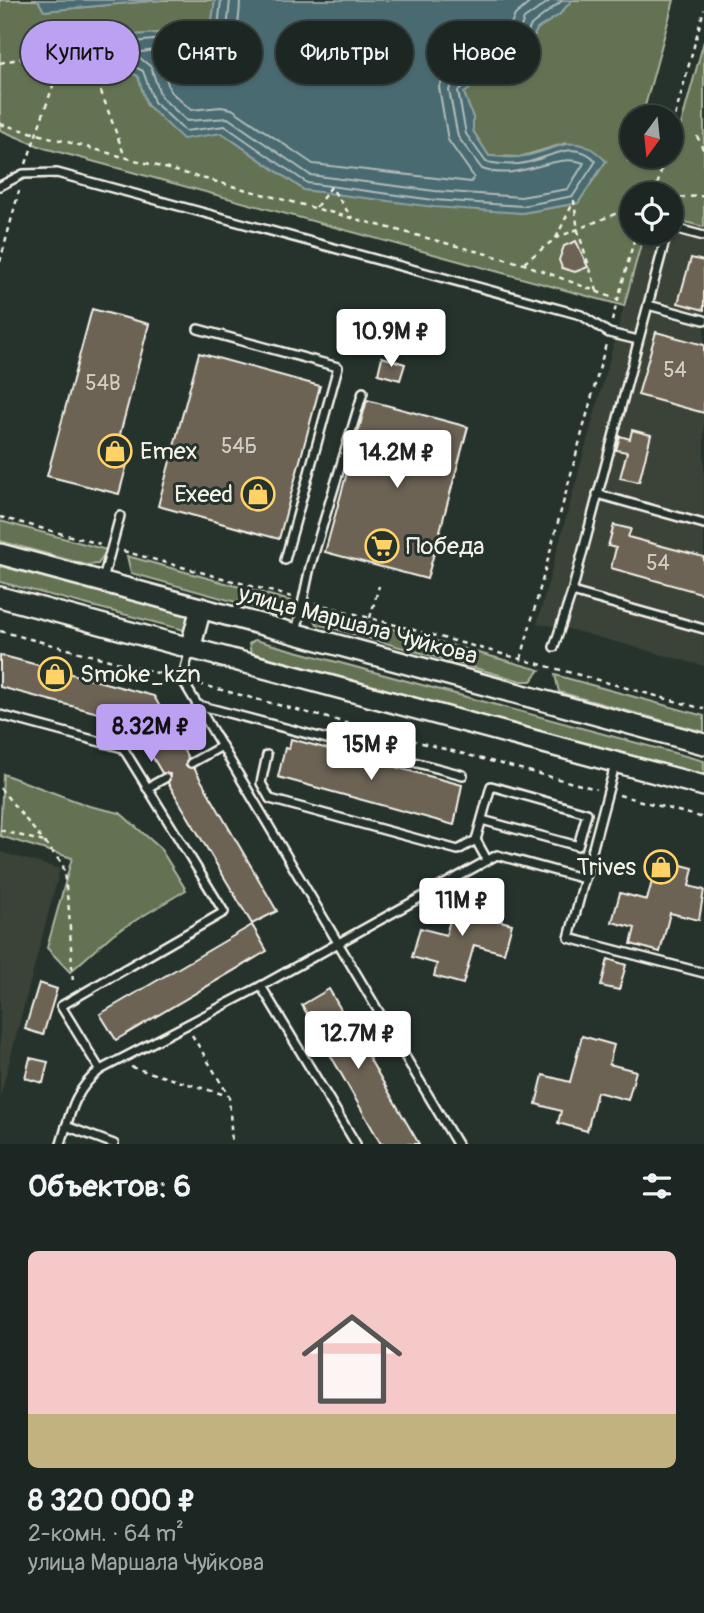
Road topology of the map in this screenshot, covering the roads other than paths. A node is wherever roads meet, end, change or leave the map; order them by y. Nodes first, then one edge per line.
1 (0, 186) edge
2 (683, 230) edge
3 (704, 236) edge
4 (664, 245) edge
5 (648, 305) junction
6 (704, 320) edge
7 (198, 329) dead end
8 (638, 340) junction
9 (363, 392) dead end
10 (597, 494) junction
11 (120, 516) dead end
12 (704, 524) edge
13 (0, 554) edge
14 (285, 560) dead end
15 (102, 581) junction
16 (572, 592) junction
17 (0, 597) edge
18 (201, 608) junction
19 (704, 629) edge
20 (296, 634) junction
21 (554, 647) dead end
22 (190, 649) junction
23 (198, 705) junction
24 (0, 715) edge
25 (704, 744) edge
26 (222, 747) junction
27 (267, 755) dead end
28 (616, 762) junction
29 (191, 763) dead end
30 (463, 775) dead end
31 (165, 778) dead end
32 (704, 786) edge
33 (147, 788) junction
34 (481, 820) junction
35 (476, 840) junction
36 (487, 860) junction
37 (585, 879) junction
38 (337, 942) junction
39 (704, 973) edge
40 (261, 986) junction
41 (100, 1070) junction
42 (66, 1126) junction
43 (61, 1144) edge
44 (114, 1144) edge
45 (356, 1144) edge
46 (457, 1144) edge

1 - 8 lane
2 - 3 lane
4 - 5 lane
5 - 6 lane
5 - 8 lane
7 - 14 lane
8 - 10 lane
9 - 20 lane
10 - 12 lane
10 - 16 lane
11 - 15 lane
13 - 15 main road, улица Маршала Чуйкова
15 - 18 main road, улица Маршала Чуйкова
16 - 19 lane
16 - 21 lane
17 - 22 main road
18 - 20 main road, улица Маршала Чуйкова
18 - 22 main road
20 - 25 main road, улица Маршала Чуйкова
22 - 23 lane
22 - 28 main road
23 - 26 lane
23 - 30 lane
24 - 33 lane
26 - 29 lane
26 - 38 lane
27 - 35 lane
28 - 32 main road
28 - 37 lane
31 - 33 lane
33 - 41 lane
34 - 34 lane
34 - 35 lane
35 - 36 lane
36 - 37 lane
36 - 38 lane
37 - 39 lane
38 - 40 lane
38 - 46 lane
40 - 41 lane
40 - 45 lane
41 - 42 lane
42 - 43 lane
42 - 44 lane

